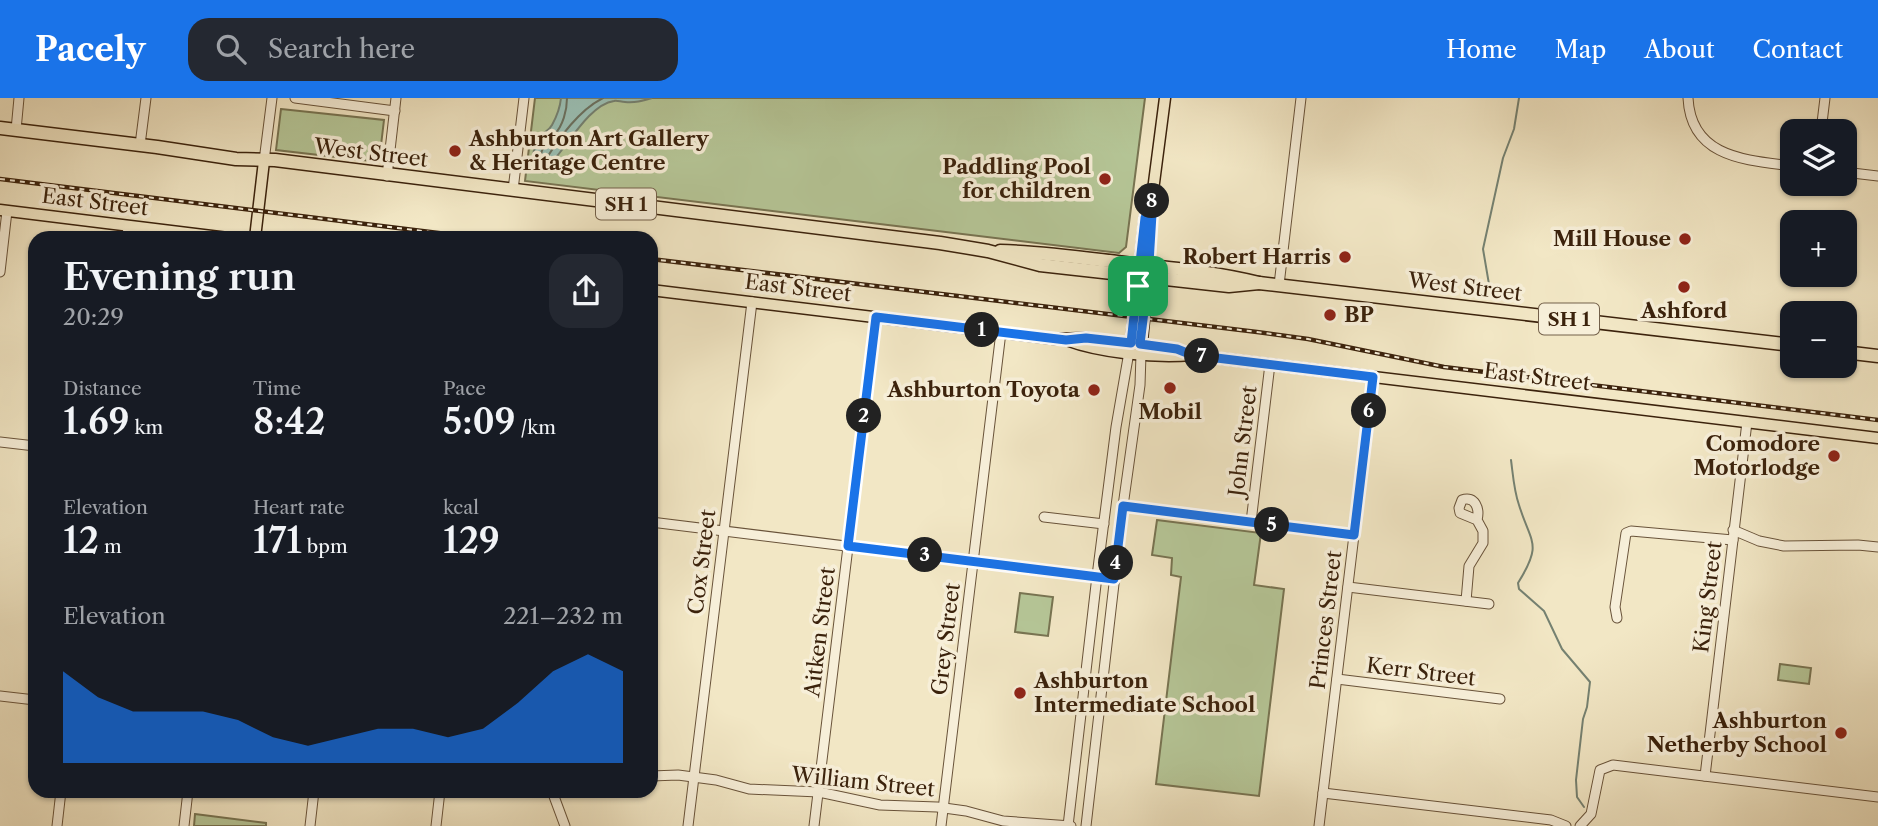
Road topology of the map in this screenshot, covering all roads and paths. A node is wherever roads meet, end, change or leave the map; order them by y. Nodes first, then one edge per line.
1 (19, 98) edge
2 (146, 98) edge
3 (272, 98) edge
4 (295, 98) edge
5 (396, 98) edge
6 (524, 98) edge
7 (1165, 98) edge
8 (1301, 98) edge
9 (1688, 98) edge
10 (1825, 98) edge
11 (395, 111) junction
12 (1822, 119) edge
13 (0, 128) edge
14 (16, 130) junction
15 (140, 145) junction
16 (264, 161) junction
17 (1780, 164) edge
18 (1857, 174) edge
19 (387, 176) junction
20 (1878, 176) edge
21 (513, 190) junction
22 (4, 211) edge
23 (128, 226) junction
24 (128, 231) edge
25 (170, 231) edge
26 (256, 231) edge
27 (1144, 271) junction
28 (0, 272) edge
29 (1279, 285) junction
30 (658, 291) edge
31 (752, 302) junction
32 (876, 317) junction
33 (1001, 332) junction
34 (1780, 344) edge
35 (1135, 348) junction
36 (1857, 354) edge
37 (1878, 356) edge
38 (1270, 364) junction
39 (1373, 377) junction
40 (1747, 422) junction
41 (1116, 427) junction
42 (1135, 429) junction
43 (1878, 438) edge
44 (0, 442) edge
45 (28, 445) edge
46 (1123, 506) junction
47 (1044, 517) dead end
48 (1477, 520) dead end
49 (1251, 522) junction
50 (658, 523) edge
51 (1104, 524) junction
52 (724, 531) junction
53 (1354, 535) junction
54 (1733, 535) junction
55 (848, 546) junction
56 (1878, 547) edge
57 (973, 561) junction
58 (1097, 576) junction
59 (1114, 579) junction
60 (1348, 587) junction
61 (1466, 601) junction
62 (1489, 604) dead end
63 (1617, 618) dead end
64 (1337, 680) junction
65 (0, 696) edge
66 (28, 699) edge
67 (1500, 699) dead end
68 (1705, 775) junction
69 (658, 776) edge
70 (694, 777) junction
71 (819, 792) junction
72 (1323, 793) junction
73 (1878, 797) edge
74 (60, 798) edge
75 (187, 798) edge
76 (313, 798) edge
77 (439, 798) edge
78 (555, 798) edge
79 (943, 808) junction
80 (57, 826) edge
81 (184, 826) edge
82 (310, 826) edge
83 (436, 826) edge
84 (565, 826) edge
85 (688, 826) edge
86 (814, 826) edge
87 (941, 826) edge
88 (1069, 826) edge
89 (1086, 826) edge
90 (1319, 826) edge
91 (1566, 826) edge
92 (1580, 826) edge

1 - 14 street
2 - 15 street
3 - 16 street
4 - 11 street
5 - 11 street
6 - 21 street
7 - 27 main road
8 - 29 street
9 - 17 street
10 - 12 street
11 - 19 street
13 - 14 highway, West Street / SH 1
14 - 15 highway, West Street / SH 1
15 - 16 highway, West Street / SH 1
16 - 19 highway, West Street / SH 1
16 - 26 main road
18 - 20 street
19 - 21 highway, West Street / SH 1
21 - 27 highway, West Street / SH 1
22 - 23 main road, East Street
22 - 28 street
23 - 24 street
23 - 25 main road, East Street
27 - 29 highway, West Street / SH 1
27 - 35 main road
29 - 34 highway, West Street / SH 1
30 - 31 main road, East Street
31 - 32 main road, East Street
31 - 52 street, Cox Street
32 - 33 main road, East Street
32 - 55 street, Aitken Street
33 - 35 main road, East Street
33 - 57 street, Grey Street
35 - 38 main road, East Street
35 - 41 street
35 - 42 street
36 - 37 highway
38 - 39 main road, East Street
38 - 49 street, John Street
39 - 40 main road, East Street
39 - 53 street, Princes Street
40 - 43 main road, East Street
40 - 54 street, King Street
41 - 42 street
41 - 51 street
42 - 46 street
44 - 45 street
46 - 49 street
46 - 59 street
47 - 51 street
48 - 61 street
49 - 53 street
50 - 52 street
51 - 58 street
52 - 55 street
52 - 70 street, Cox Street
53 - 60 street, Princes Street
54 - 56 street
54 - 63 street
54 - 68 street, King Street
55 - 57 street
55 - 71 street, Aitken Street
57 - 58 street
57 - 79 street, Grey Street
58 - 59 street
58 - 88 street
59 - 89 street
60 - 61 street
60 - 64 street, Princes Street
61 - 62 street
64 - 67 street, Kerr Street
64 - 72 street, Princes Street
65 - 66 street
68 - 73 street
68 - 92 street
69 - 70 street, William Street
70 - 71 street, William Street
70 - 85 street, Cox Street
71 - 79 street, William Street
71 - 86 street, Aitken Street
72 - 90 street, Princes Street
72 - 91 street
74 - 80 street
75 - 81 street
76 - 82 street
77 - 83 street
78 - 84 street
79 - 87 street, Grey Street
79 - 88 street, William Street

